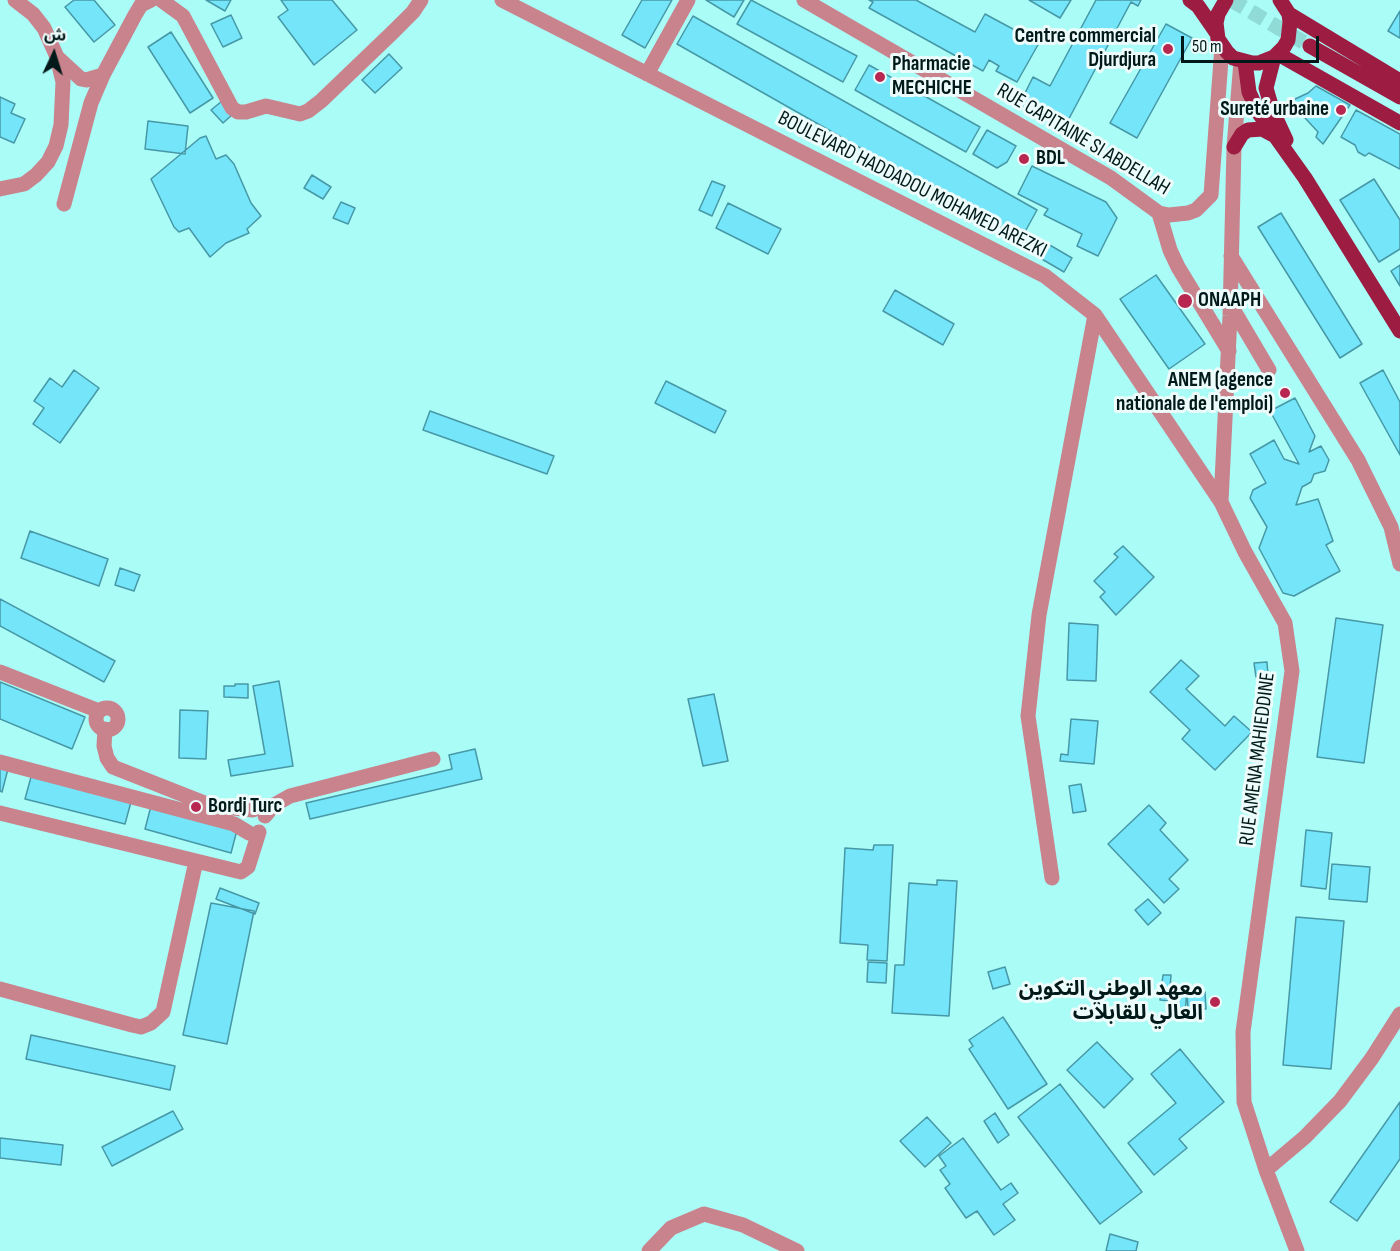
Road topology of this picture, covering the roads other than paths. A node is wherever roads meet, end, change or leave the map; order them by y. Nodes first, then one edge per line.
1 (15, 0) edge
2 (151, 0) edge
3 (161, 0) edge
4 (421, 0) edge
5 (502, 0) edge
6 (688, 0) edge
7 (804, 0) edge
8 (1190, 0) edge
9 (1226, 0) edge
10 (1285, 5) edge
11 (1219, 39) junction
12 (1310, 46) tunnel mouth
13 (1276, 56) junction
14 (57, 57) junction
15 (1243, 62) junction
16 (647, 74) junction
17 (103, 75) junction
18 (1400, 81) edge
19 (1400, 97) edge
20 (1400, 123) edge
21 (1275, 136) junction
22 (1234, 147) junction
23 (1305, 178) junction
24 (0, 189) edge
25 (64, 204) dead end
26 (1159, 213) junction
27 (1188, 213) junction
28 (1169, 246) junction
29 (1230, 256) junction
30 (1230, 304) junction
31 (1095, 315) junction
32 (1400, 331) edge
33 (1228, 351) junction
34 (1269, 370) dead end
35 (1221, 502) junction
36 (1400, 564) edge
37 (0, 672) edge
38 (433, 759) dead end
39 (0, 762) edge
40 (0, 813) edge
41 (259, 813) junction
42 (254, 832) junction
43 (196, 861) junction
44 (1052, 878) dead end
45 (0, 989) edge
46 (1400, 1014) edge
47 (1266, 1170) junction
48 (650, 1251) edge
49 (797, 1251) edge
50 (1297, 1251) edge

1 - 14 street
2 - 17 street
3 - 4 street
5 - 16 street, BOULEVARD HADDADOU MOHAMED AREZKI
6 - 16 street
7 - 26 street, RUE CAPITAINE SI ABDELLAH
8 - 11 main road
9 - 11 main road
10 - 13 main road
10 - 18 main road
11 - 15 main road
11 - 27 street, RUE CAPITAINE SI ABDELLAH
12 - 19 main road
13 - 15 main road
13 - 20 main road
13 - 23 main road
14 - 17 street
14 - 24 street
15 - 21 main road
15 - 22 street, RUE AMENA MAHIEDDINE
16 - 31 street, BOULEVARD HADDADOU MOHAMED AREZKI
17 - 25 street
21 - 22 main road
21 - 23 main road
22 - 29 street, RUE AMENA MAHIEDDINE
23 - 32 main road
26 - 27 street, RUE CAPITAINE SI ABDELLAH
26 - 28 street
27 - 28 street, RUE CAPITAINE SI ABDELLAH
28 - 33 street
29 - 30 street, RUE AMENA MAHIEDDINE
29 - 36 street
30 - 33 street, RUE AMENA MAHIEDDINE
30 - 34 street
31 - 35 street, BOULEVARD HADDADOU MOHAMED AREZKI
31 - 44 street
33 - 35 street, RUE AMENA MAHIEDDINE
35 - 47 street, RUE AMENA MAHIEDDINE
37 - 41 street
38 - 41 street
39 - 42 street
40 - 43 street
41 - 42 street
41 - 42 street
42 - 43 street
43 - 45 street
46 - 47 street
47 - 50 street, RUE AMENA MAHIEDDINE
48 - 49 street

